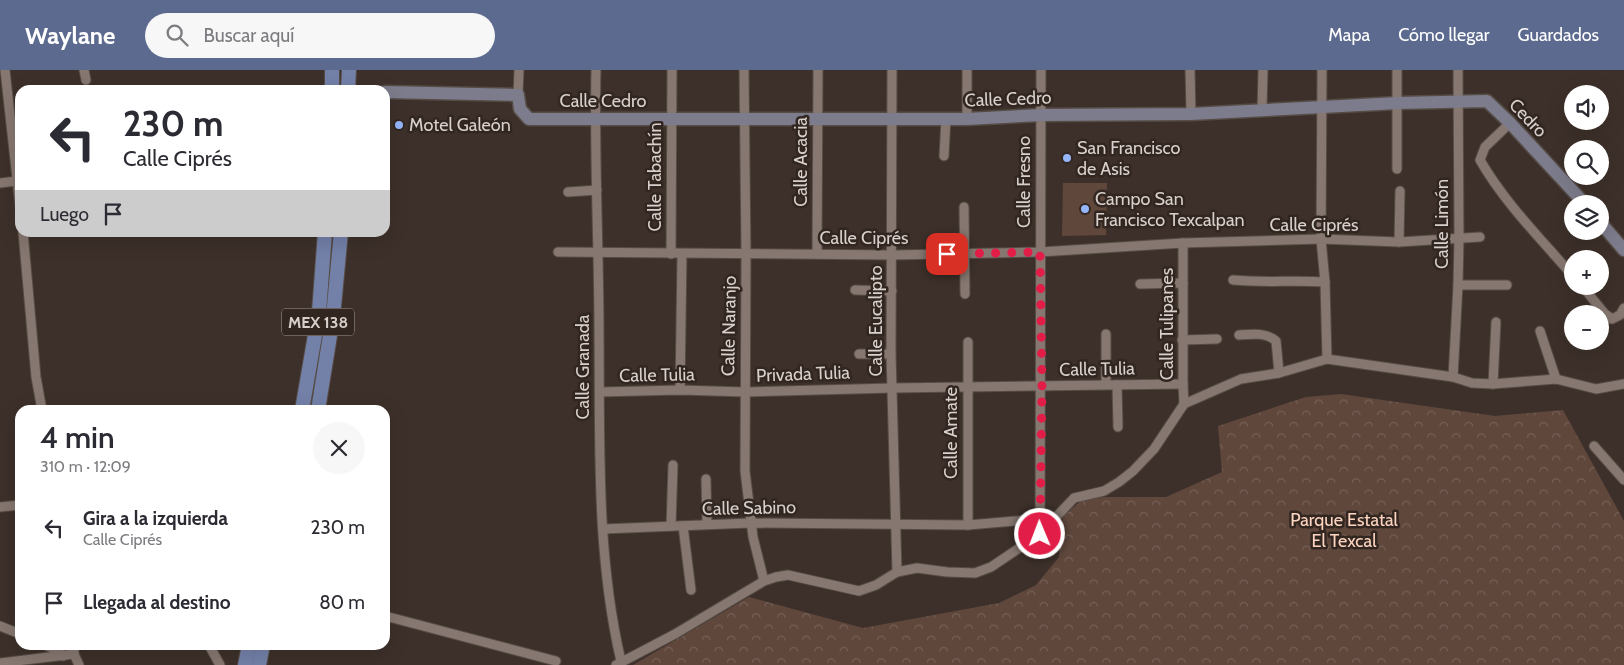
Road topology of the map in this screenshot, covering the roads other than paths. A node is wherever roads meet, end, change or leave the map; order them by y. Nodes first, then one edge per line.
1 (5, 70) edge
2 (84, 70) edge
3 (332, 70) edge
4 (349, 70) edge
5 (519, 70) edge
6 (596, 70) edge
7 (672, 70) edge
8 (744, 70) edge
9 (818, 70) edge
10 (892, 70) edge
11 (968, 70) edge
12 (1041, 70) edge
13 (1190, 70) edge
14 (1263, 70) edge
15 (1322, 70) edge
16 (1397, 70) edge
17 (1458, 70) edge
18 (86, 80) dead end
19 (333, 85) edge
20 (348, 85) edge
21 (390, 92) edge
22 (518, 95) junction
23 (1458, 102) junction
24 (1487, 102) joint
25 (1398, 103) junction
26 (1322, 107) junction
27 (1262, 110) junction
28 (1190, 114) junction
29 (1041, 115) junction
30 (946, 118) junction
31 (967, 118) junction
32 (671, 119) junction
33 (744, 119) junction
34 (818, 119) junction
35 (595, 120) junction
36 (892, 120) junction
37 (1510, 123) junction
38 (15, 128) edge
39 (944, 156) dead end
40 (1397, 169) dead end
41 (0, 183) edge
42 (15, 186) edge
43 (597, 190) junction
44 (1400, 191) dead end
45 (568, 192) dead end
46 (1576, 195) edge
47 (964, 207) dead end
48 (1609, 232) edge
49 (22, 237) edge
50 (326, 237) edge
51 (341, 237) edge
52 (1480, 237) dead end
53 (1321, 239) junction
54 (1459, 239) junction
55 (1399, 242) junction
56 (1183, 243) junction
57 (1624, 250) edge
58 (558, 252) dead end
59 (599, 252) junction
60 (1040, 252) junction
61 (965, 253) junction
62 (671, 254) junction
63 (682, 254) junction
64 (746, 254) junction
65 (817, 254) junction
66 (893, 255) junction
67 (1564, 266) edge
68 (1233, 280) dead end
69 (1183, 282) junction
70 (1325, 282) junction
71 (1140, 284) dead end
72 (1458, 285) junction
73 (1507, 285) dead end
74 (854, 290) dead end
75 (892, 291) junction
76 (965, 294) dead end
77 (1589, 295) edge
78 (1624, 308) edge
79 (1496, 322) dead end
80 (1540, 331) dead end
81 (1106, 334) dead end
82 (1239, 336) dead end
83 (1217, 339) dead end
84 (1182, 340) junction
85 (968, 342) dead end
86 (859, 354) dead end
87 (891, 354) junction
88 (1326, 359) junction
89 (1279, 373) junction
90 (1453, 378) junction
91 (1556, 379) junction
92 (1106, 384) junction
93 (1182, 384) junction
94 (1493, 384) junction
95 (1624, 384) edge
96 (1117, 385) junction
97 (1042, 386) junction
98 (967, 387) junction
99 (892, 388) junction
100 (680, 390) junction
101 (600, 392) junction
102 (745, 392) junction
103 (1184, 404) junction
104 (41, 405) edge
105 (303, 405) edge
106 (319, 405) edge
107 (1118, 426) dead end
108 (1594, 446) dead end
109 (673, 465) dead end
110 (706, 480) dead end
111 (1624, 480) edge
112 (15, 506) edge
113 (0, 507) edge
114 (1039, 519) junction
115 (750, 523) junction
116 (896, 523) junction
117 (707, 524) junction
118 (968, 524) junction
119 (671, 526) junction
120 (682, 526) junction
121 (602, 529) junction
122 (1040, 534) junction
123 (897, 572) junction
124 (764, 581) junction
125 (690, 590) dead end
126 (390, 617) edge
127 (0, 626) edge
128 (15, 632) edge
129 (56, 650) edge
130 (74, 650) edge
131 (212, 650) edge
132 (249, 650) edge
133 (262, 650) edge
134 (63, 656) junction
135 (556, 661) dead end
136 (0, 663) edge
137 (619, 663) edge
138 (79, 665) edge
139 (220, 665) edge
140 (245, 665) edge
141 (258, 665) edge

1 - 38 street
2 - 18 street
3 - 19 main road
4 - 20 main road
5 - 22 street
6 - 35 street, Calle Granada
7 - 32 street, Calle Tabachín
8 - 33 street, Calle Naranjo
9 - 34 street, Calle Acacia
10 - 36 street, Calle Eucalipto
11 - 31 street
12 - 29 street, Calle Fresno
13 - 28 street
14 - 27 street
15 - 26 street
16 - 25 street
17 - 23 street, Calle Limón
21 - 22 street
22 - 35 street, Calle Cedro
23 - 24 street, Calle Cedro
23 - 25 street, Calle Cedro
23 - 54 street, Calle Limón
24 - 37 street, Cedro
25 - 26 street, Calle Cedro
25 - 40 street
26 - 27 street, Calle Cedro
26 - 53 street
27 - 28 street, Calle Cedro
28 - 29 street, Calle Cedro
29 - 31 street, Calle Cedro
29 - 60 street, Calle Fresno
30 - 31 street, Calle Cedro
30 - 36 street, Calle Cedro
30 - 39 street
32 - 33 street, Calle Cedro
32 - 35 street, Calle Cedro
32 - 62 street, Calle Tabachín
33 - 34 street, Calle Cedro
33 - 64 street, Calle Naranjo
34 - 36 street, Calle Cedro
34 - 65 street, Calle Acacia
35 - 43 street, Calle Granada
36 - 66 street, Calle Eucalipto
37 - 46 street, Cedro
37 - 67 street
41 - 42 street
43 - 45 street
43 - 59 street, Calle Granada
44 - 55 street
47 - 61 street
48 - 57 street
49 - 104 street
50 - 105 main road, MEX 138
51 - 106 main road, MEX 138
52 - 54 street, Calle Ciprés
53 - 55 street, Calle Ciprés
53 - 56 street, Calle Ciprés
53 - 70 street
54 - 55 street, Calle Ciprés
54 - 72 street, Calle Limón
56 - 60 street, Calle Ciprés
56 - 69 street, Calle Tulipanes
58 - 59 street, Calle Ciprés
59 - 62 street, Calle Ciprés
59 - 101 street, Calle Granada
60 - 61 street, Calle Ciprés
60 - 97 street, Calle Fresno
61 - 66 street, Calle Ciprés
61 - 76 street
62 - 63 street, Calle Ciprés
63 - 64 street, Calle Ciprés
63 - 100 street
64 - 65 street, Calle Ciprés
64 - 102 street, Calle Naranjo
65 - 66 street, Calle Ciprés
66 - 75 street, Calle Eucalipto
68 - 70 street
69 - 71 street
69 - 84 street, Calle Tulipanes
70 - 88 street
72 - 73 street
72 - 90 street, Calle Limón
74 - 75 street
75 - 87 street, Calle Eucalipto
77 - 78 street
79 - 94 street
80 - 91 street
81 - 92 street
82 - 89 street
83 - 84 street
84 - 93 street, Calle Tulipanes
85 - 98 street, Calle Amate
86 - 87 street
87 - 99 street, Calle Eucalipto
88 - 89 street
88 - 90 street
89 - 103 street
90 - 94 street
91 - 94 street
91 - 95 street
92 - 96 street, Calle Tulia
92 - 97 street, Calle Tulia
93 - 96 street, Calle Tulia
93 - 103 street, Calle Tulipanes
96 - 107 street
97 - 98 street, Calle Tulia
97 - 114 street, Calle Fresno
98 - 99 street, Calle Tulia
98 - 118 street, Calle Amate
99 - 102 street, Privada Tulia
99 - 116 street, Calle Eucalipto
100 - 101 street, Calle Tulia
100 - 102 street, Calle Tulia
101 - 121 street, Calle Granada
102 - 115 street, Calle Naranjo
103 - 122 street
108 - 111 street
109 - 119 street
110 - 117 street
112 - 113 street
114 - 118 street, Calle Sabino
114 - 122 street, Calle Fresno
115 - 116 street, Calle Sabino
115 - 117 street, Calle Sabino
115 - 124 street, Calle Naranjo
116 - 118 street, Calle Sabino
116 - 123 street, Calle Eucalipto
117 - 120 street, Calle Sabino
119 - 120 street, Calle Sabino
119 - 121 street, Calle Sabino
120 - 125 street
121 - 137 street, Calle Granada
122 - 123 street
123 - 124 street
124 - 137 street
126 - 135 street
127 - 128 street
129 - 134 street
130 - 134 street
130 - 138 street
131 - 139 street
132 - 140 main road
133 - 141 main road
134 - 136 street

